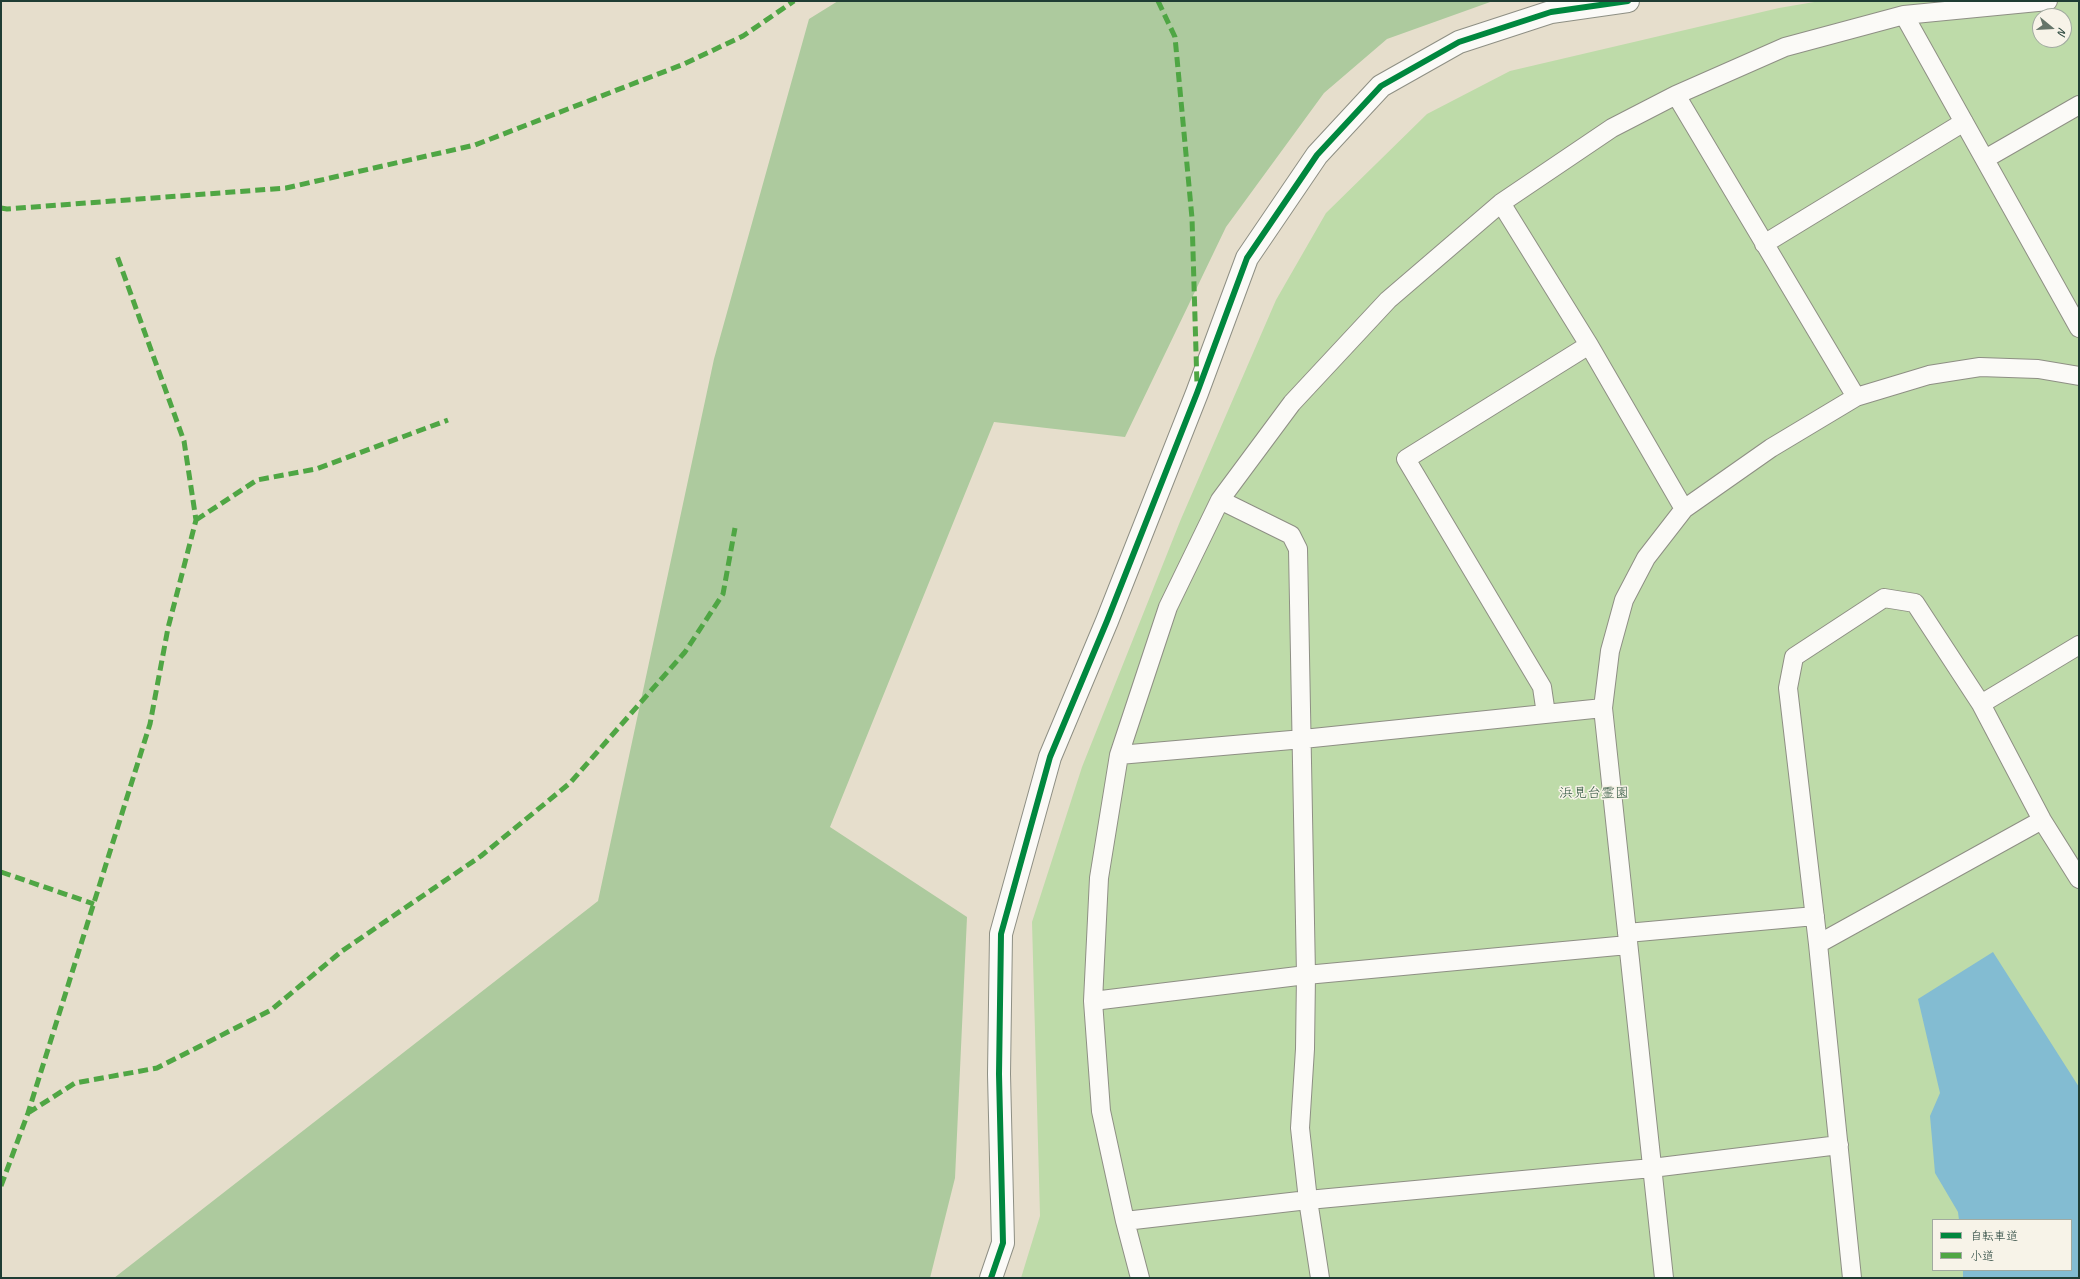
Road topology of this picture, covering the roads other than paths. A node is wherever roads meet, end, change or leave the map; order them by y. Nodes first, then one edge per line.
1 (1628, 1) edge
2 (2048, 1) edge
3 (1904, 15) junction
4 (1676, 95) junction
5 (2079, 105) edge
6 (1964, 122) junction
7 (1985, 159) junction
8 (1501, 203) junction
9 (1764, 244) junction
10 (2079, 328) edge
11 (1590, 345) junction
12 (2079, 376) edge
13 (1856, 397) junction
14 (1220, 500) junction
15 (1684, 509) junction
16 (2079, 645) edge
17 (1981, 704) junction
18 (1603, 708) junction
19 (1546, 714) junction
20 (1302, 739) junction
21 (1119, 755) junction
22 (2042, 820) junction
23 (2079, 879) edge
24 (1815, 916) junction
25 (1628, 939) junction
26 (1818, 944) junction
27 (1306, 974) junction
28 (1093, 1000) junction
29 (1839, 1145) junction
30 (1652, 1168) junction
31 (1308, 1200) junction
32 (1125, 1220) junction
33 (991, 1278) edge
34 (1140, 1278) edge
35 (1320, 1278) edge
36 (1664, 1278) edge
37 (1852, 1278) edge

1 - 33 street
2 - 3 lane
3 - 4 lane
3 - 6 lane
4 - 8 lane
4 - 9 lane
5 - 7 lane
6 - 7 lane
6 - 9 lane
7 - 10 lane
8 - 11 lane
8 - 14 lane
9 - 13 lane
11 - 15 lane
11 - 19 lane
12 - 13 lane
13 - 15 lane
14 - 20 lane
14 - 21 lane
15 - 18 lane
16 - 17 lane
17 - 22 lane
17 - 24 lane
18 - 19 lane
18 - 25 lane
19 - 20 lane
20 - 21 lane
20 - 27 lane
21 - 28 lane
22 - 23 lane
22 - 26 lane
24 - 25 lane
24 - 26 lane
25 - 27 lane
25 - 30 lane
26 - 29 lane
27 - 28 lane
27 - 31 lane
28 - 32 lane
29 - 30 lane
29 - 37 lane
30 - 31 lane
30 - 36 lane
31 - 32 lane
31 - 35 lane
32 - 34 lane

